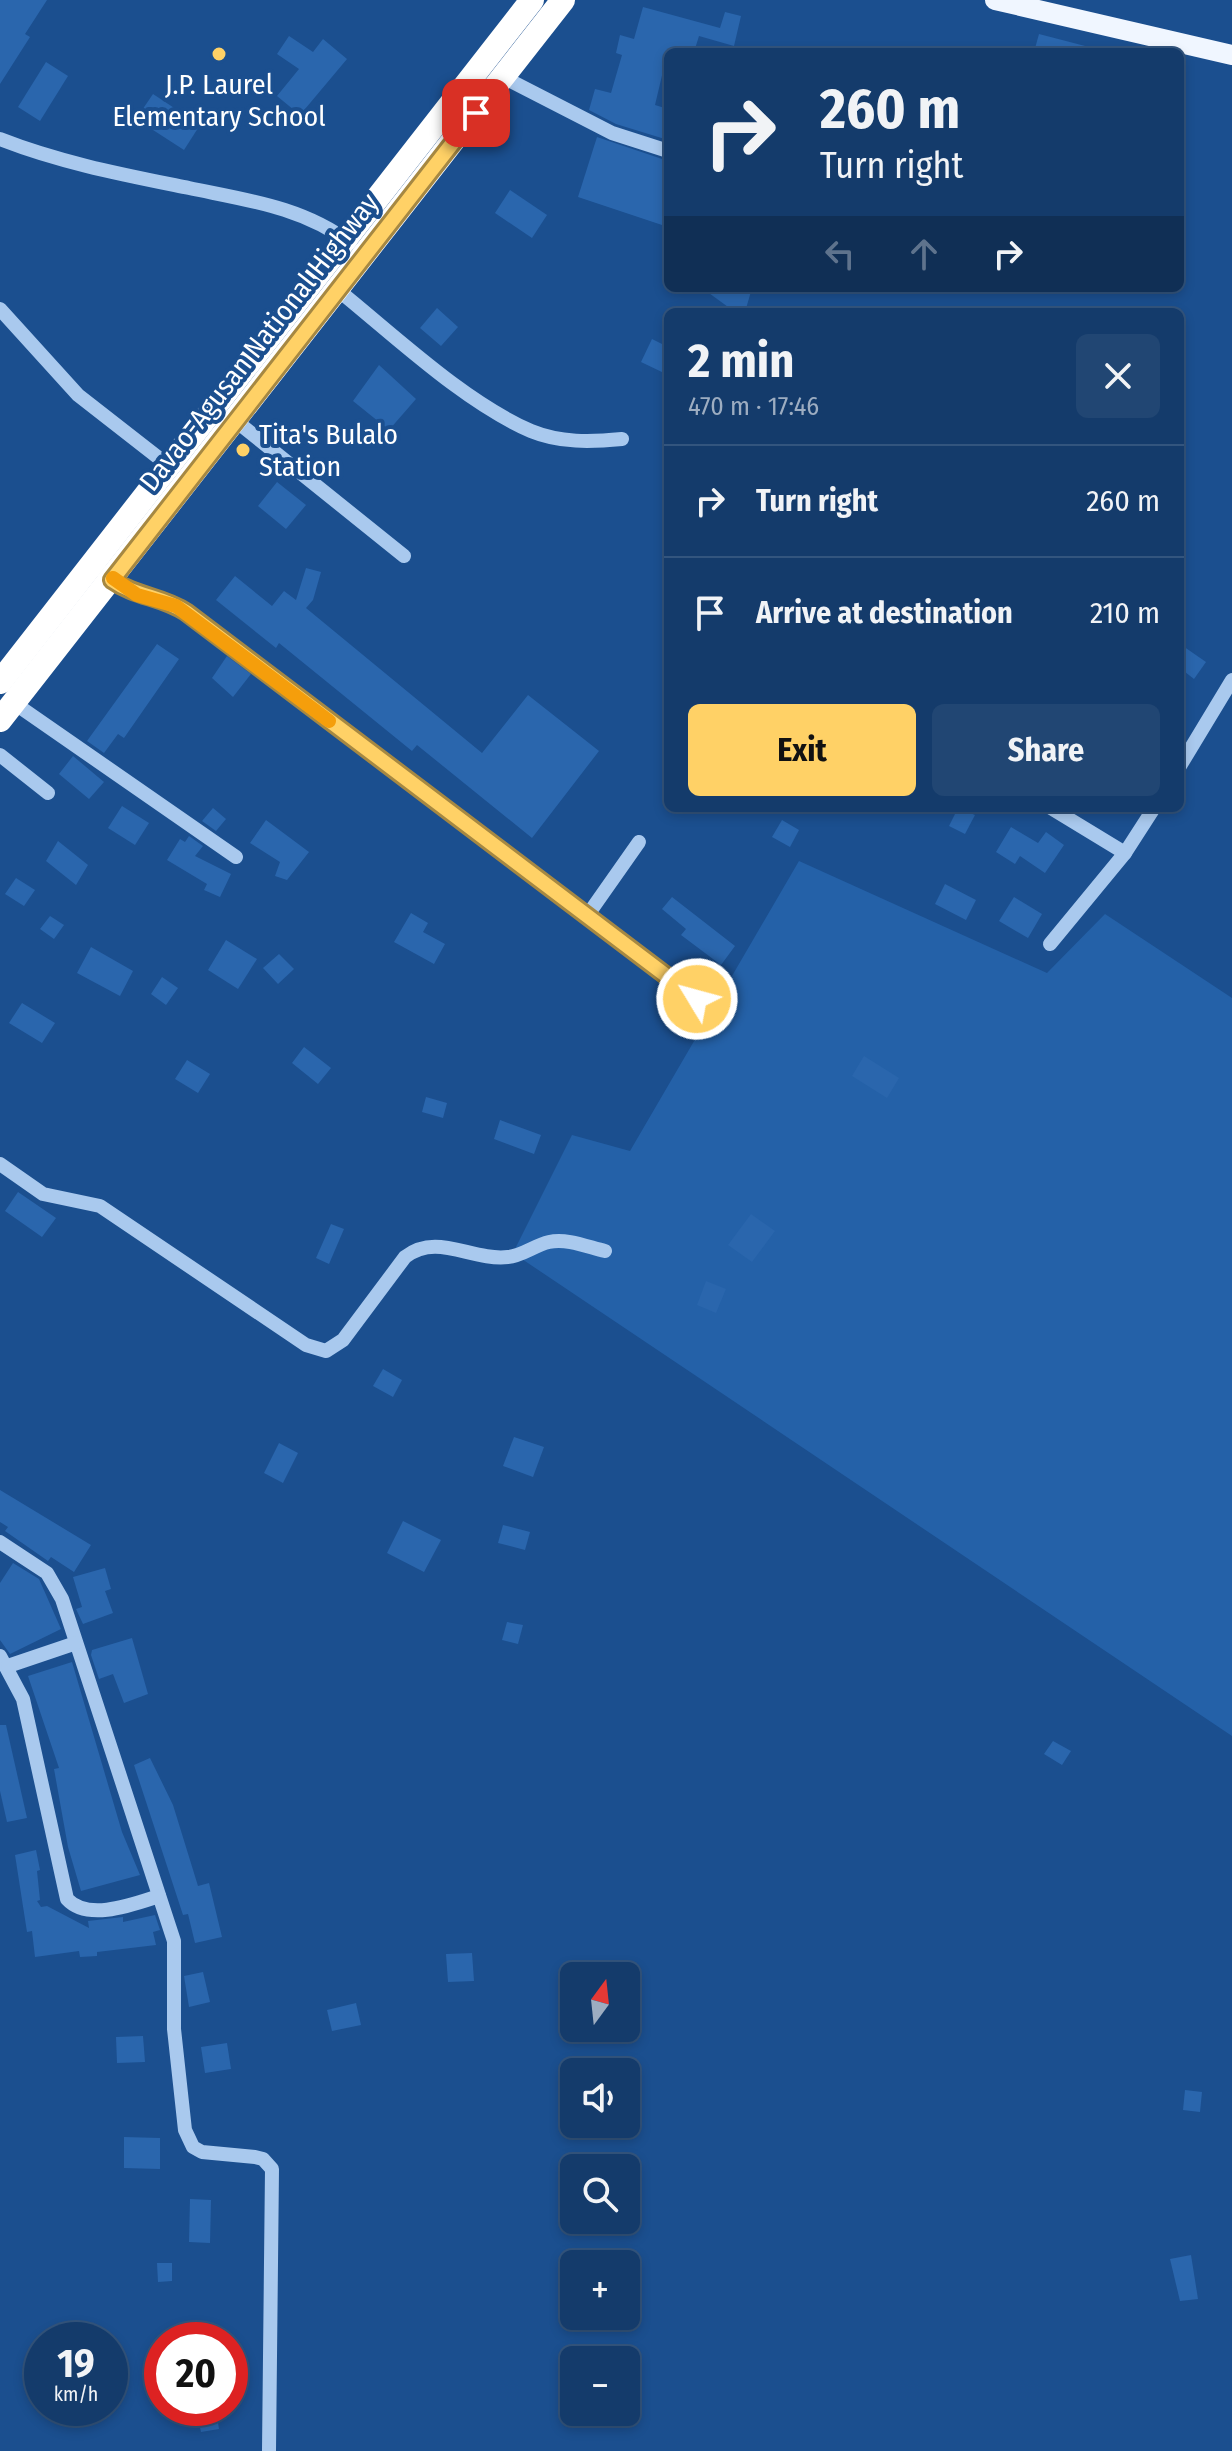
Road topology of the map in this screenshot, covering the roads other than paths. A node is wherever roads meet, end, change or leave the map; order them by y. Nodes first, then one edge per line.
1 (532, 0) edge
2 (563, 0) edge
3 (995, 0) edge
4 (1232, 55) edge
5 (482, 64) junction
6 (503, 78) junction
7 (0, 139) edge
8 (664, 150) edge
9 (346, 240) junction
10 (365, 255) junction
11 (338, 290) junction
12 (0, 309) edge
13 (236, 421) junction
14 (622, 439) dead end
15 (169, 466) junction
16 (404, 556) dead end
17 (92, 565) junction
18 (112, 580) junction
19 (1232, 680) edge
20 (0, 682) edge
21 (7, 711) edge
22 (0, 755) edge
23 (1184, 759) edge
24 (48, 793) dead end
25 (1058, 812) edge
26 (1151, 812) edge
27 (639, 842) dead end
28 (1125, 853) junction
29 (236, 857) dead end
30 (587, 916) junction
31 (1050, 944) dead end
32 (697, 999) dead end
33 (0, 1164) edge
34 (605, 1251) dead end
35 (0, 1542) edge
36 (76, 1643) junction
37 (4, 1661) edge
38 (159, 1896) junction
39 (269, 2451) edge

1 - 5 highway, Davao-Agusan National Highway
2 - 6 highway, Davao-Agusan National Highway
3 - 4 main road
5 - 6 street
5 - 9 highway, Davao-Agusan National Highway
6 - 8 street
6 - 10 highway, Davao-Agusan National Highway
7 - 9 street
9 - 10 street
9 - 15 highway, Davao-Agusan National Highway
10 - 11 highway, Davao-Agusan National Highway
11 - 13 highway, Davao-Agusan National Highway
11 - 14 street
12 - 15 street
13 - 16 street
13 - 18 highway, Davao-Agusan National Highway
15 - 17 highway, Davao-Agusan National Highway
17 - 18 street
17 - 20 highway, Davao-Agusan National Highway
18 - 21 highway, Davao-Agusan National Highway
18 - 30 street
19 - 23 street
21 - 29 street
22 - 24 street
25 - 28 street
26 - 28 street
27 - 30 street
28 - 31 street
30 - 32 street
33 - 34 street
35 - 36 street
36 - 37 street
36 - 38 street
37 - 38 street
38 - 39 street

